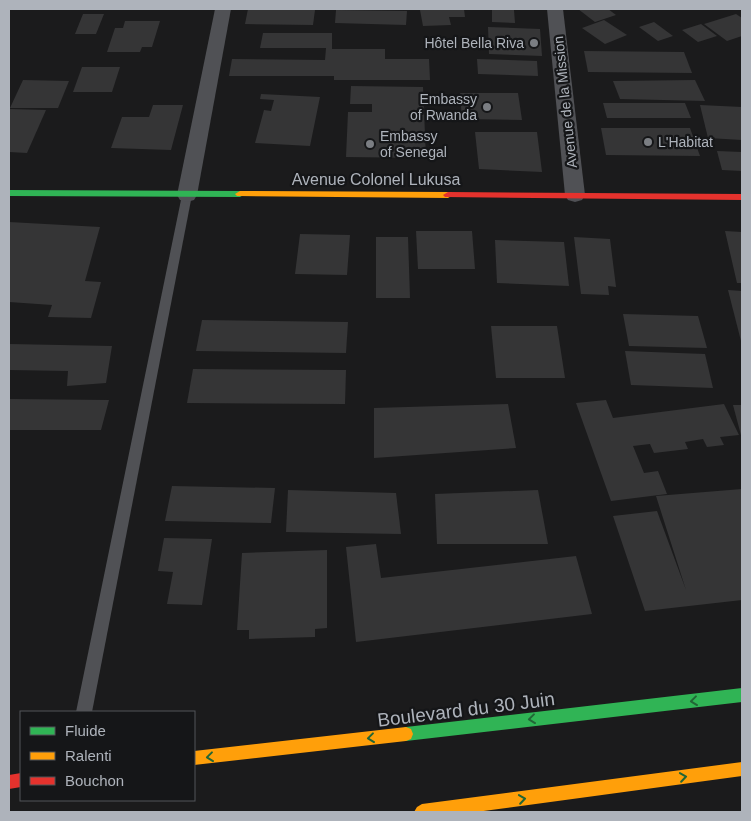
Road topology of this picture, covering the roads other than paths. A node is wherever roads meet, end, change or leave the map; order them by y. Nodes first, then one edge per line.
1 (223, 9) edge
2 (555, 9) edge
3 (9, 193) edge
4 (187, 195) junction
5 (575, 196) junction
6 (742, 196) edge
7 (742, 695) edge
8 (84, 711) edge
9 (195, 758) edge
10 (742, 769) edge
11 (500, 807) edge
12 (422, 812) edge

1 - 4 street
2 - 5 street, Avenue de la Mission
3 - 4 main road, Avenue Colonel Lukusa
4 - 5 main road, Avenue Colonel Lukusa
4 - 8 lane
5 - 6 main road, Avenue Colonel Lukusa
7 -> 9 main road, Boulevard du 30 Juin
11 -> 10 main road
11 - 12 main road

